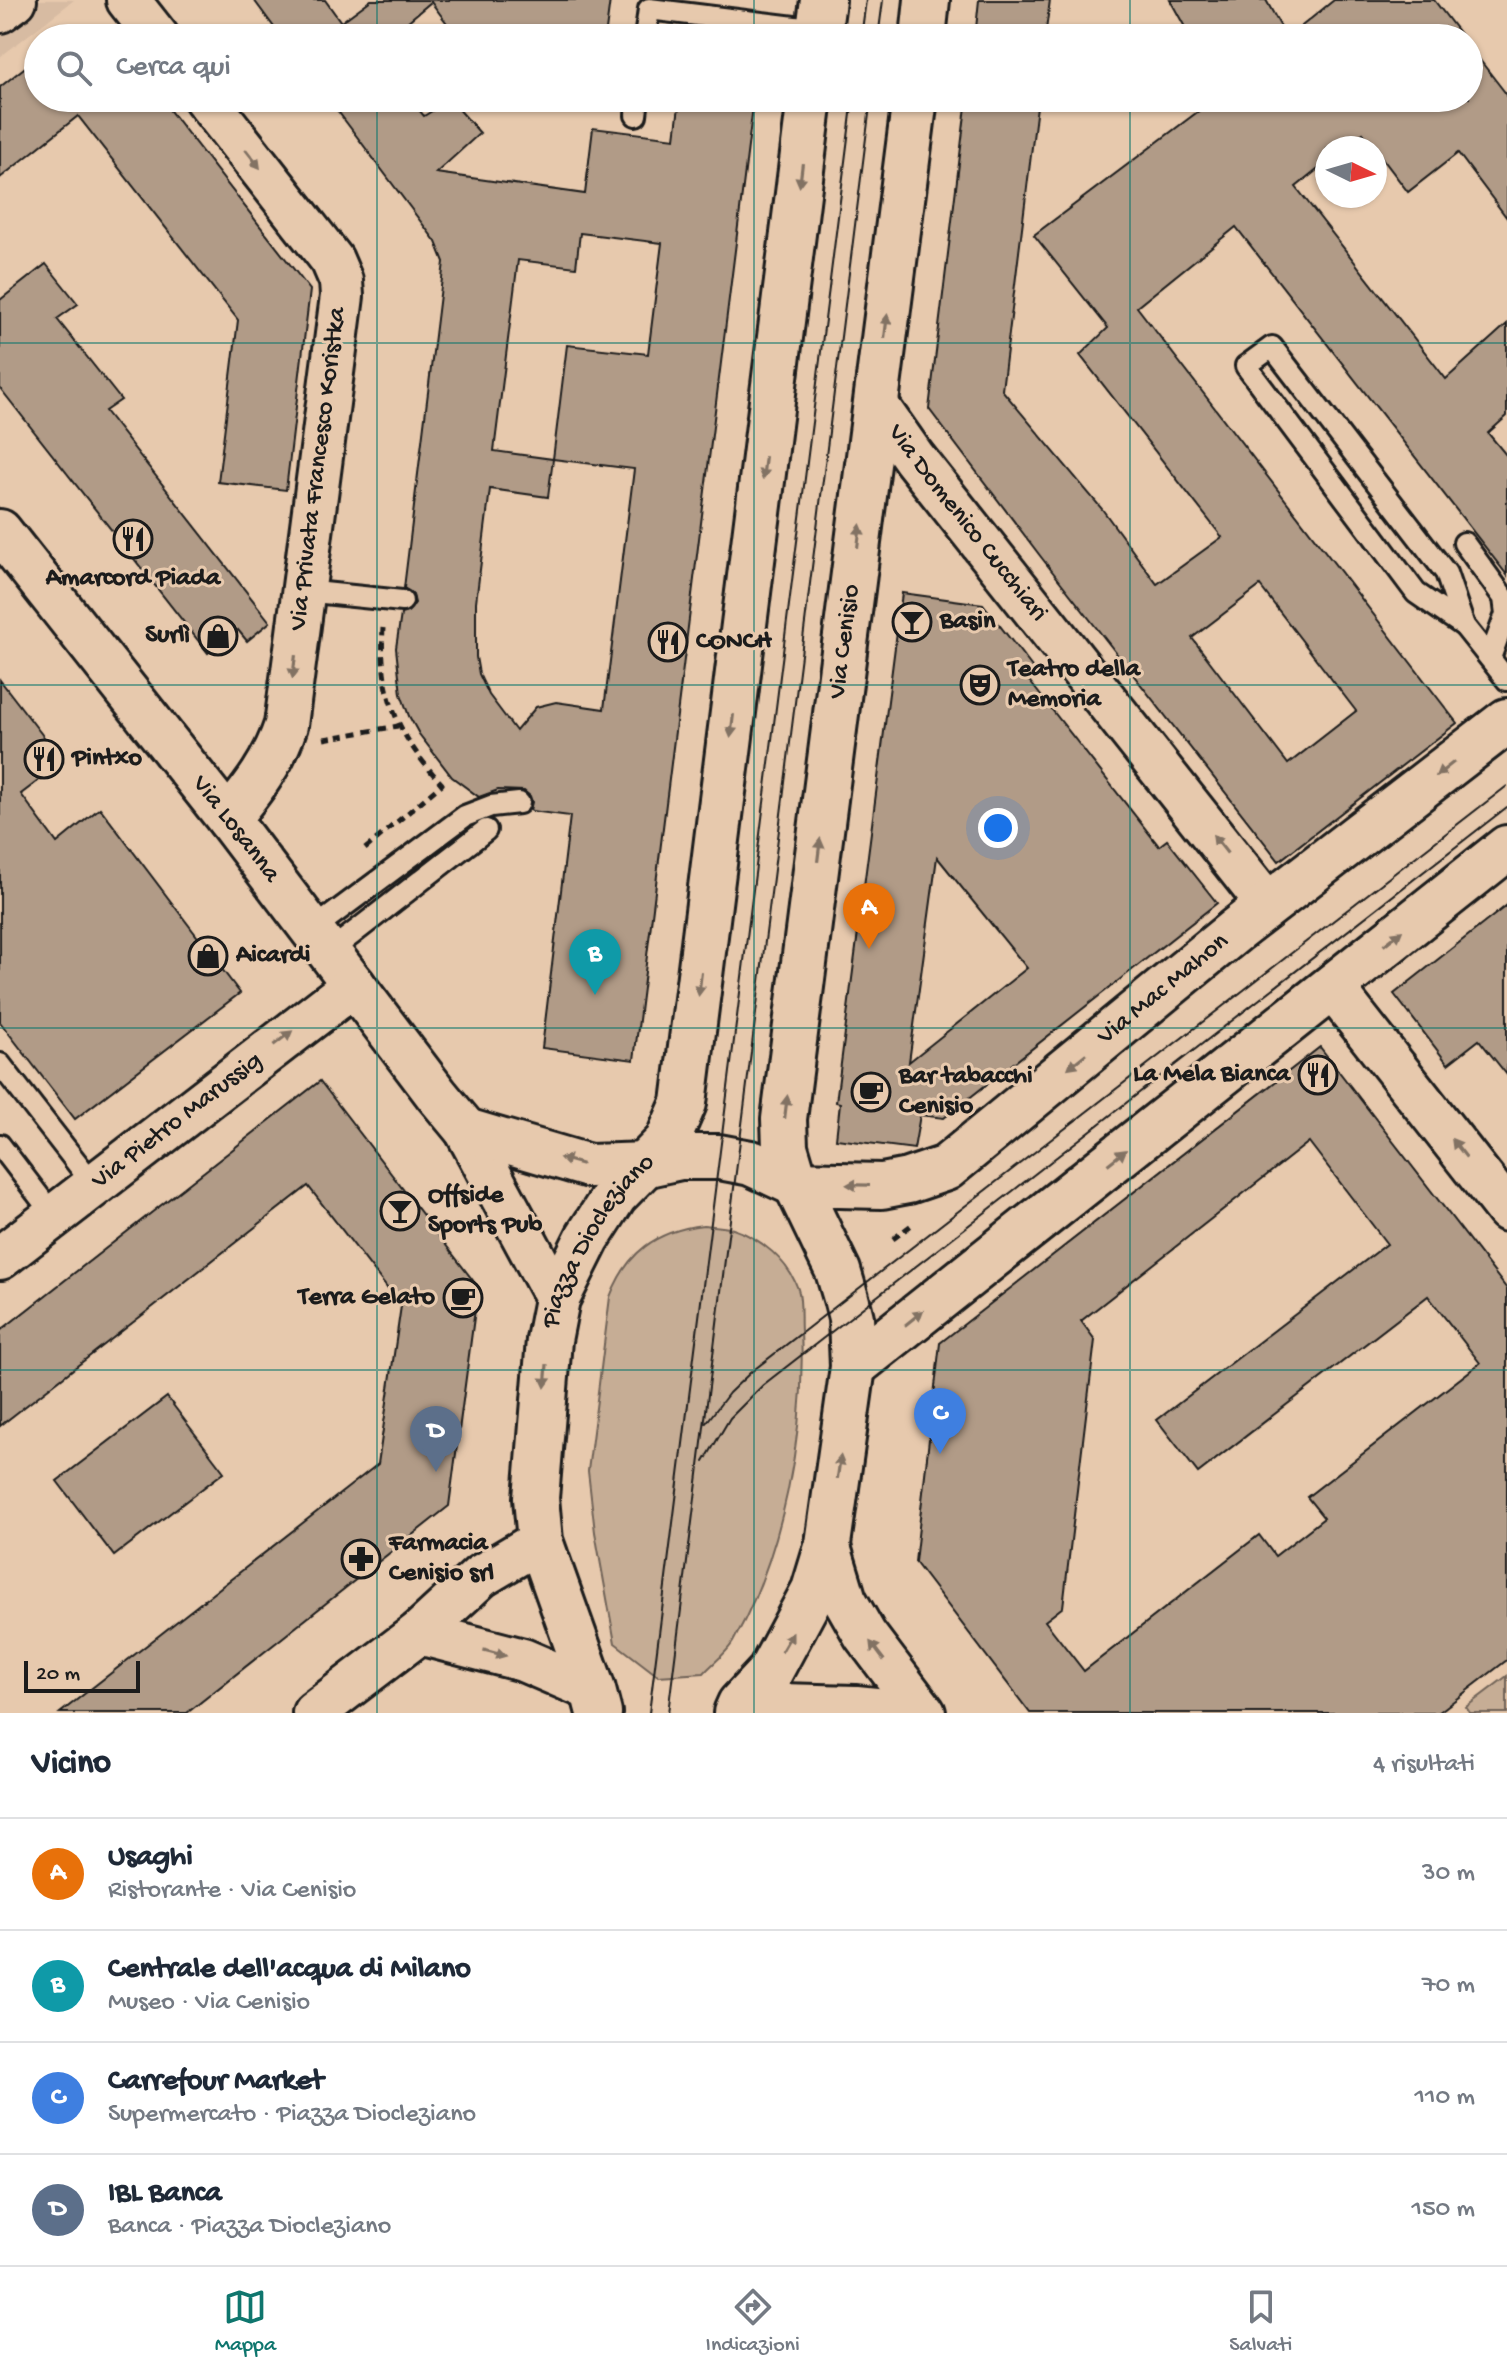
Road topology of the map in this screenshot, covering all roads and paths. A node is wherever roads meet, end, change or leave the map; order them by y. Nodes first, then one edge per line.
1 (15, 0) edge
2 (128, 0) edge
3 (927, 0) edge
4 (0, 11) edge
5 (820, 23) edge
6 (147, 24) edge
7 (647, 24) edge
8 (924, 24) edge
9 (216, 112) edge
10 (808, 112) edge
11 (913, 112) edge
12 (876, 404) junction
13 (0, 531) edge
14 (1464, 543) dead end
15 (304, 591) junction
16 (394, 600) joint
17 (1464, 626) junction
18 (1490, 658) junction
19 (1507, 680) edge
20 (1507, 721) edge
21 (398, 726) junction
22 (318, 740) dead end
23 (519, 803) dead end
24 (228, 819) junction
25 (486, 830) dead end
26 (1507, 848) edge
27 (364, 851) dead end
28 (1268, 905) junction
29 (321, 941) junction
30 (354, 985) junction
31 (1332, 987) junction
32 (0, 1064) edge
33 (466, 1130) junction
34 (0, 1145) edge
35 (648, 1164) junction
36 (796, 1184) junction
37 (94, 1185) junction
38 (1507, 1210) edge
39 (54, 1216) junction
40 (0, 1258) edge
41 (557, 1299) junction
42 (853, 1367) junction
43 (540, 1541) junction
44 (828, 1544) junction
45 (419, 1633) junction
46 (596, 1701) edge
47 (738, 1708) edge
48 (314, 1713) edge
49 (914, 1713) edge
50 (924, 1713) edge

1 - 4 street
2 - 6 street
3 - 8 main road
5 - 7 lane
9 -> 15 street, Via Privata Francesco Koristka
10 -> 35 main road
12 -> 11 main road, Via Cenisio
28 -> 12 street, Via Domenico Cucchiari
36 -> 12 main road, Via Cenisio
13 - 24 street, Via Losanna
14 - 18 lane
15 - 16 lane
15 -> 24 street, Via Privata Francesco Koristka
16 - 21 path
17 - 17 lane
17 - 18 lane
18 - 19 lane
20 -> 28 main road, Via Mac Mahon
21 - 22 path
21 - 27 path
23 - 29 lane
24 - 29 street, Via Losanna
25 - 29 lane
31 -> 26 main road
28 -> 36 main road, Via Mac Mahon
29 - 30 street, Via Losanna
30 - 33 street, Via Losanna
37 -> 30 street, Via Pietro Marussig
38 -> 31 street
42 -> 31 main road
32 - 37 lane
35 -> 33 street
33 - 41 street, Via Losanna
34 - 39 lane
35 - 36 main road, Piazza Diocleziano
35 - 41 main road, Piazza Diocleziano
36 - 42 main road
37 - 39 street, Via Pietro Marussig
39 - 40 street, Via Pietro Marussig
41 -> 43 main road, Piazza Diocleziano
44 -> 42 main road
43 - 45 street
43 - 46 main road, Piazza Diocleziano
47 -> 44 main road
50 -> 44 street
45 -> 46 street
45 - 48 street
47 - 49 street

